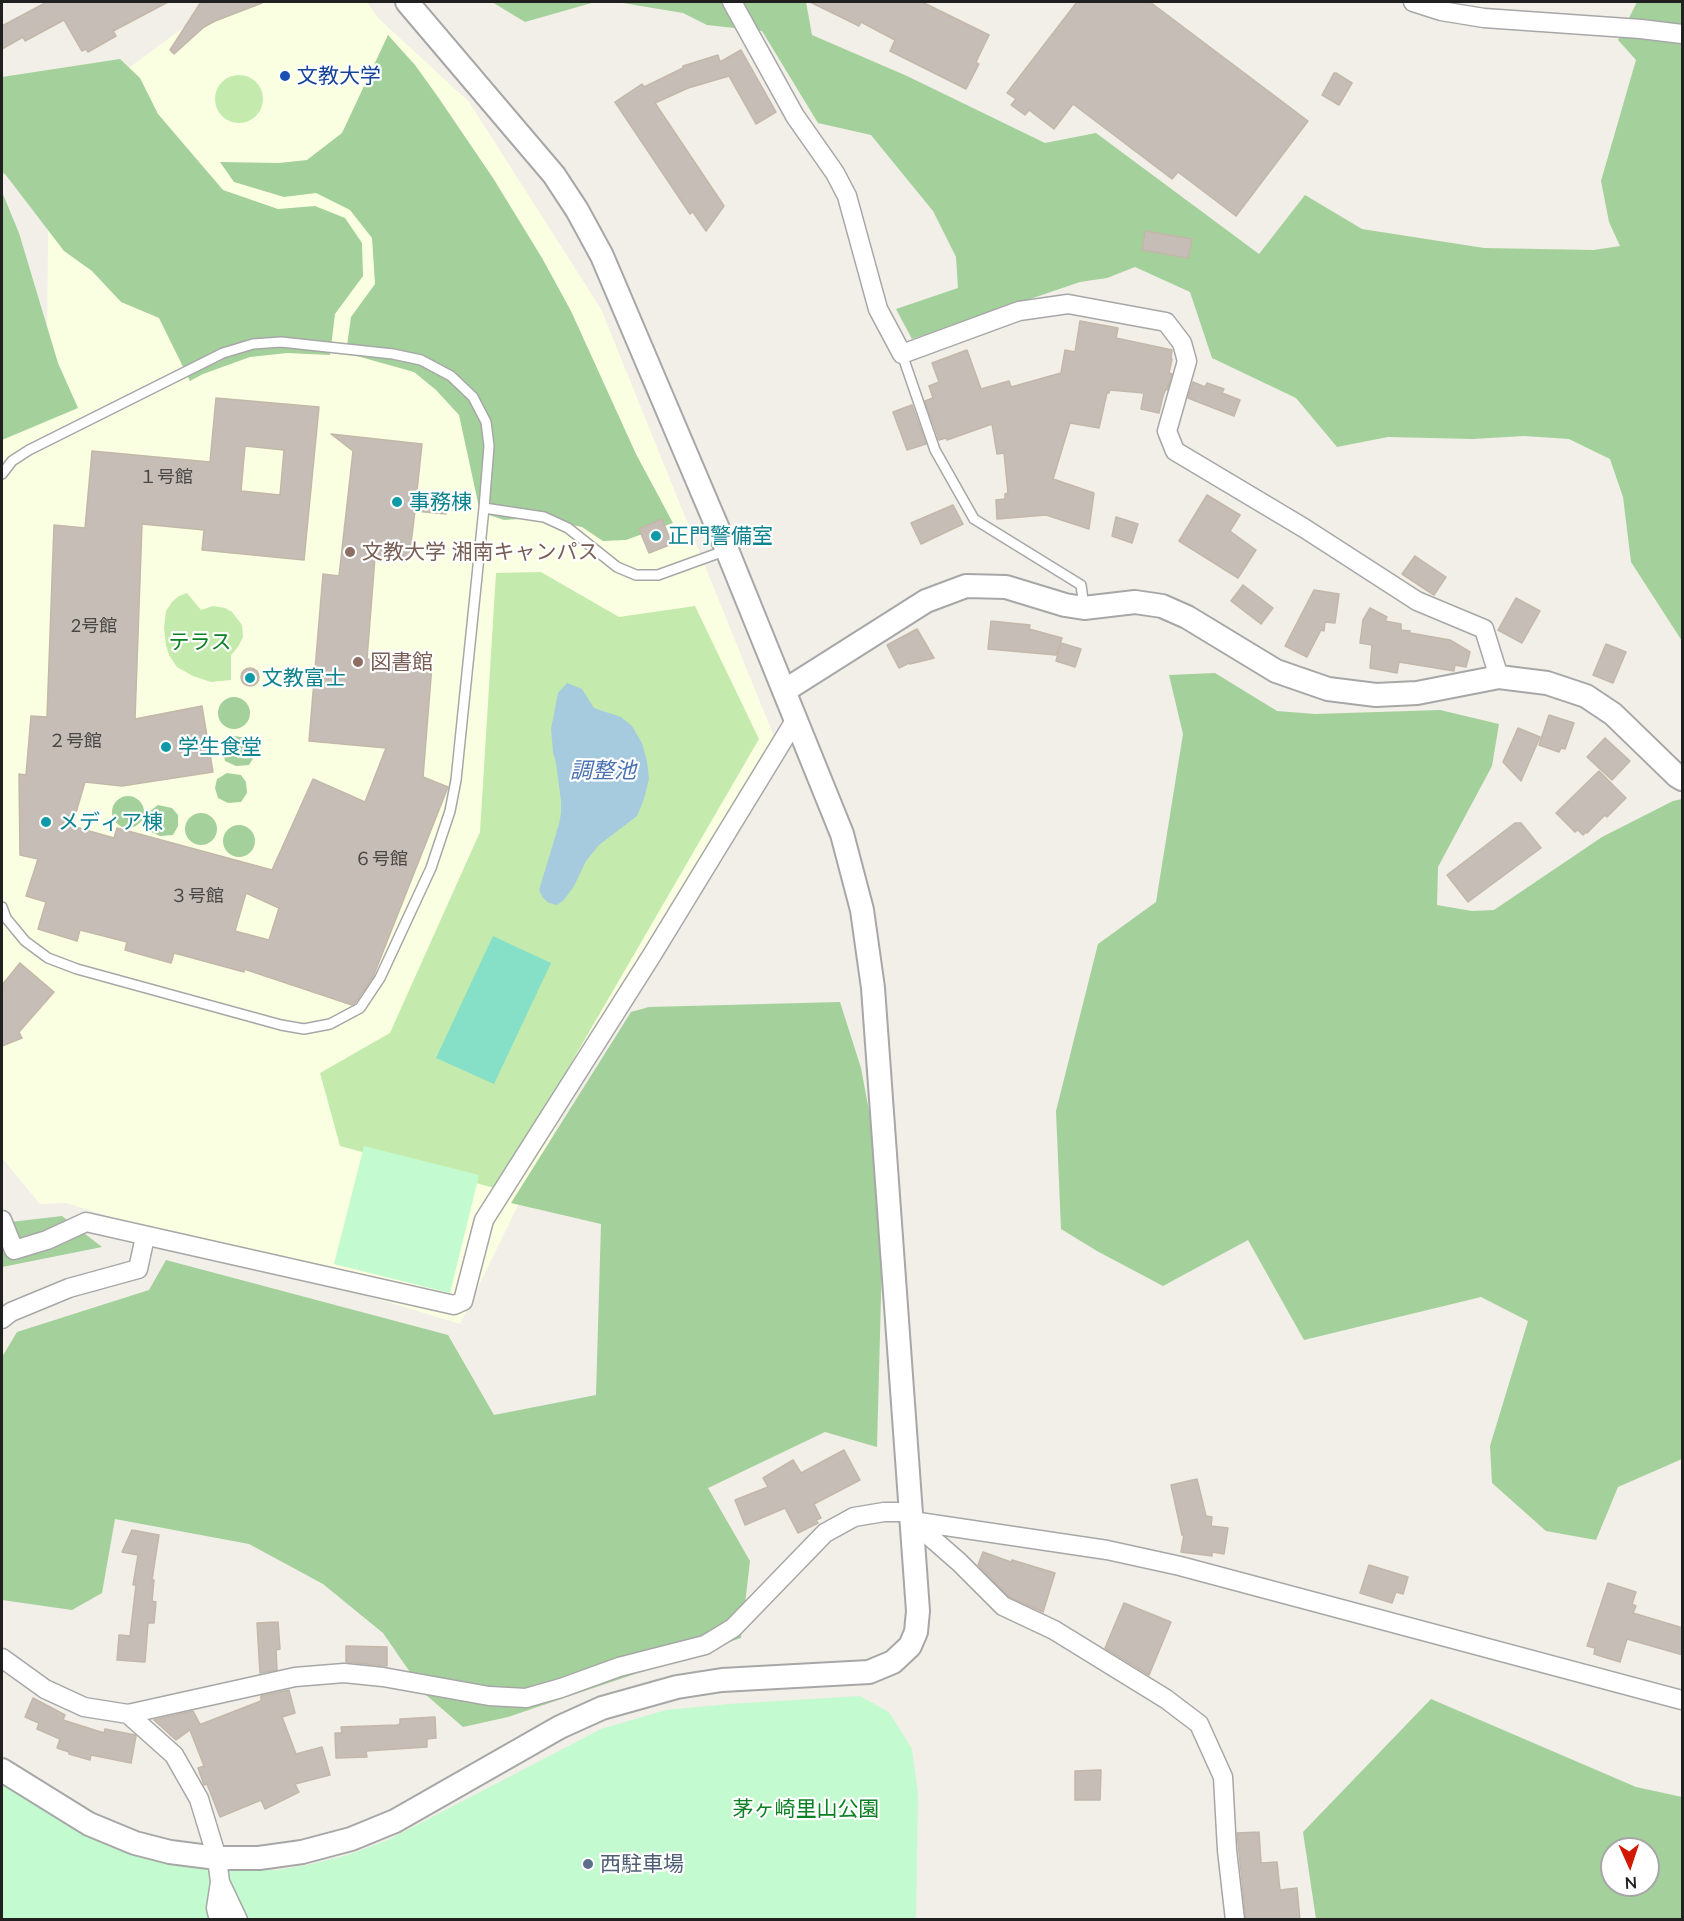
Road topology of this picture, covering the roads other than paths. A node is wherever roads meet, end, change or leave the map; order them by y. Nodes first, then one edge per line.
1 (407, 2) edge
2 (732, 2) edge
3 (1413, 2) edge
4 (1683, 34) edge
5 (902, 354) junction
6 (2, 474) edge
7 (484, 508) junction
8 (727, 550) junction
9 (1084, 608) junction
10 (1499, 677) junction
11 (784, 691) junction
12 (796, 719) junction
13 (1683, 778) edge
14 (2, 908) edge
15 (2, 1221) edge
16 (145, 1236) junction
17 (2, 1318) edge
18 (911, 1516) junction
19 (2, 1658) edge
20 (1683, 1700) edge
21 (128, 1714) junction
22 (2, 1770) edge
23 (217, 1858) junction
24 (220, 1882) junction
25 (219, 1920) edge
26 (238, 1920) edge
27 (1235, 1920) edge

1 - 8 street
2 - 5 street
3 - 4 street
5 - 9 lane
5 - 10 street
6 - 7 lane
7 - 8 lane
7 - 14 lane
8 - 11 street
9 - 10 street
9 - 11 street
10 - 13 street
11 - 12 street
12 - 16 street
12 - 18 street
15 - 16 street
16 - 17 street
18 - 20 street
18 - 21 street
18 - 23 street
18 - 27 street
19 - 21 street
21 - 23 street
22 - 23 street
23 - 24 street
24 - 25 street
24 - 26 street

